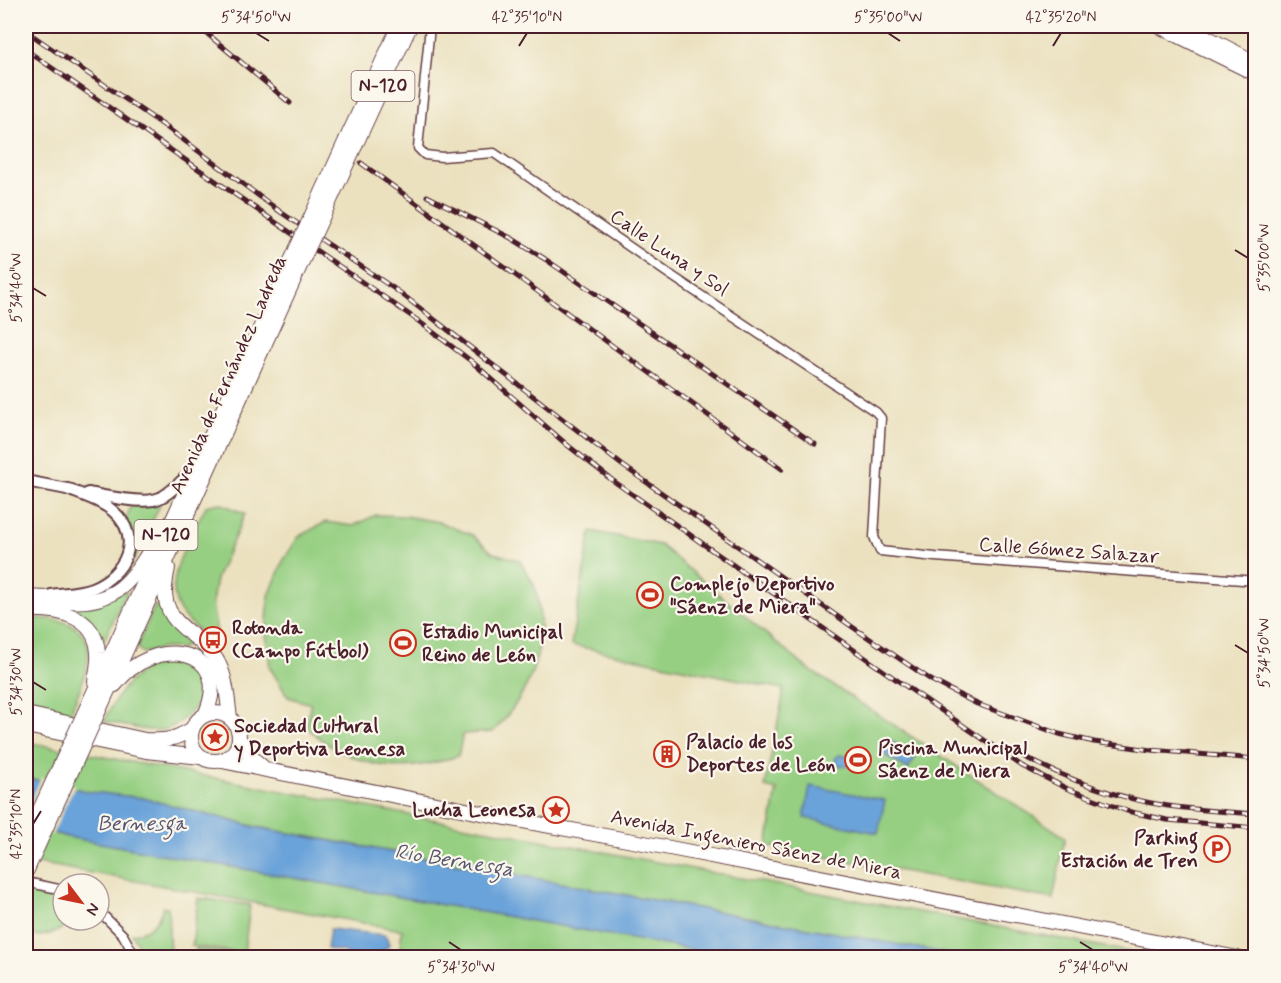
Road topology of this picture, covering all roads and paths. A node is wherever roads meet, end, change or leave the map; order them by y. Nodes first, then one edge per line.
1 (399, 26) edge
2 (410, 26) edge
3 (430, 26) edge
4 (1159, 26) edge
5 (1169, 26) edge
6 (1186, 26) edge
7 (1215, 52) junction
8 (1254, 57) edge
9 (1256, 74) edge
10 (351, 143) junction
11 (300, 254) junction
12 (238, 374) junction
13 (184, 479) junction
14 (26, 481) edge
15 (200, 485) junction
16 (67, 489) junction
17 (136, 499) junction
18 (123, 522) junction
19 (880, 551) joint
20 (1256, 581) edge
21 (32, 597) edge
22 (26, 610) edge
23 (98, 698) junction
24 (26, 714) edge
25 (205, 715) junction
26 (231, 717) junction
27 (89, 718) junction
28 (26, 726) edge
29 (192, 729) junction
30 (240, 740) junction
31 (201, 757) junction
32 (222, 761) junction
33 (266, 771) junction
34 (26, 840) edge
35 (26, 872) edge
36 (26, 882) edge
37 (51, 887) edge
38 (111, 923) edge
39 (136, 957) edge
40 (1238, 957) edge

1 - 10 main road, Avenida de Fernández Ladreda / N-120
2 - 10 main road, Avenida de Fernández Ladreda / N-120
3 - 19 street, Calle Luna y Sol
4 - 7 main road
5 - 6 street
6 - 7 street
6 - 8 main road
7 - 9 main road
10 - 11 main road, Avenida de Fernández Ladreda, bridge
11 - 12 main road, Avenida de Fernández Ladreda / N-120
11 - 15 main road, Avenida de Fernández Ladreda / N-120
12 - 13 main road
12 - 23 main road, Avenida de Fernández Ladreda / N-120
13 - 17 street
13 - 21 main road
14 - 16 street
15 - 23 main road, Avenida de Fernández Ladreda / N-120
15 - 26 main road
16 - 17 street
16 - 18 street
17 - 18 street
18 - 21 street
19 - 20 street, Calle Gómez Salazar
22 - 23 main road
23 - 25 main road
23 - 27 main road, Avenida de Fernández Ladreda / N-120
24 - 29 main road
25 - 26 main road
25 - 29 main road
26 - 30 main road
27 - 34 main road, Avenida de Fernández Ladreda / N-120, bridge
27 - 35 main road, Avenida de Fernández Ladreda / N-120, bridge
28 - 31 main road
29 - 31 main road
30 - 32 main road
30 - 33 main road
31 - 32 main road
32 - 33 main road, Avenida Ingeniero Sáenz de Miera
33 - 40 main road, Avenida Ingeniero Sáenz de Miera
36 - 37 street
38 - 39 street

